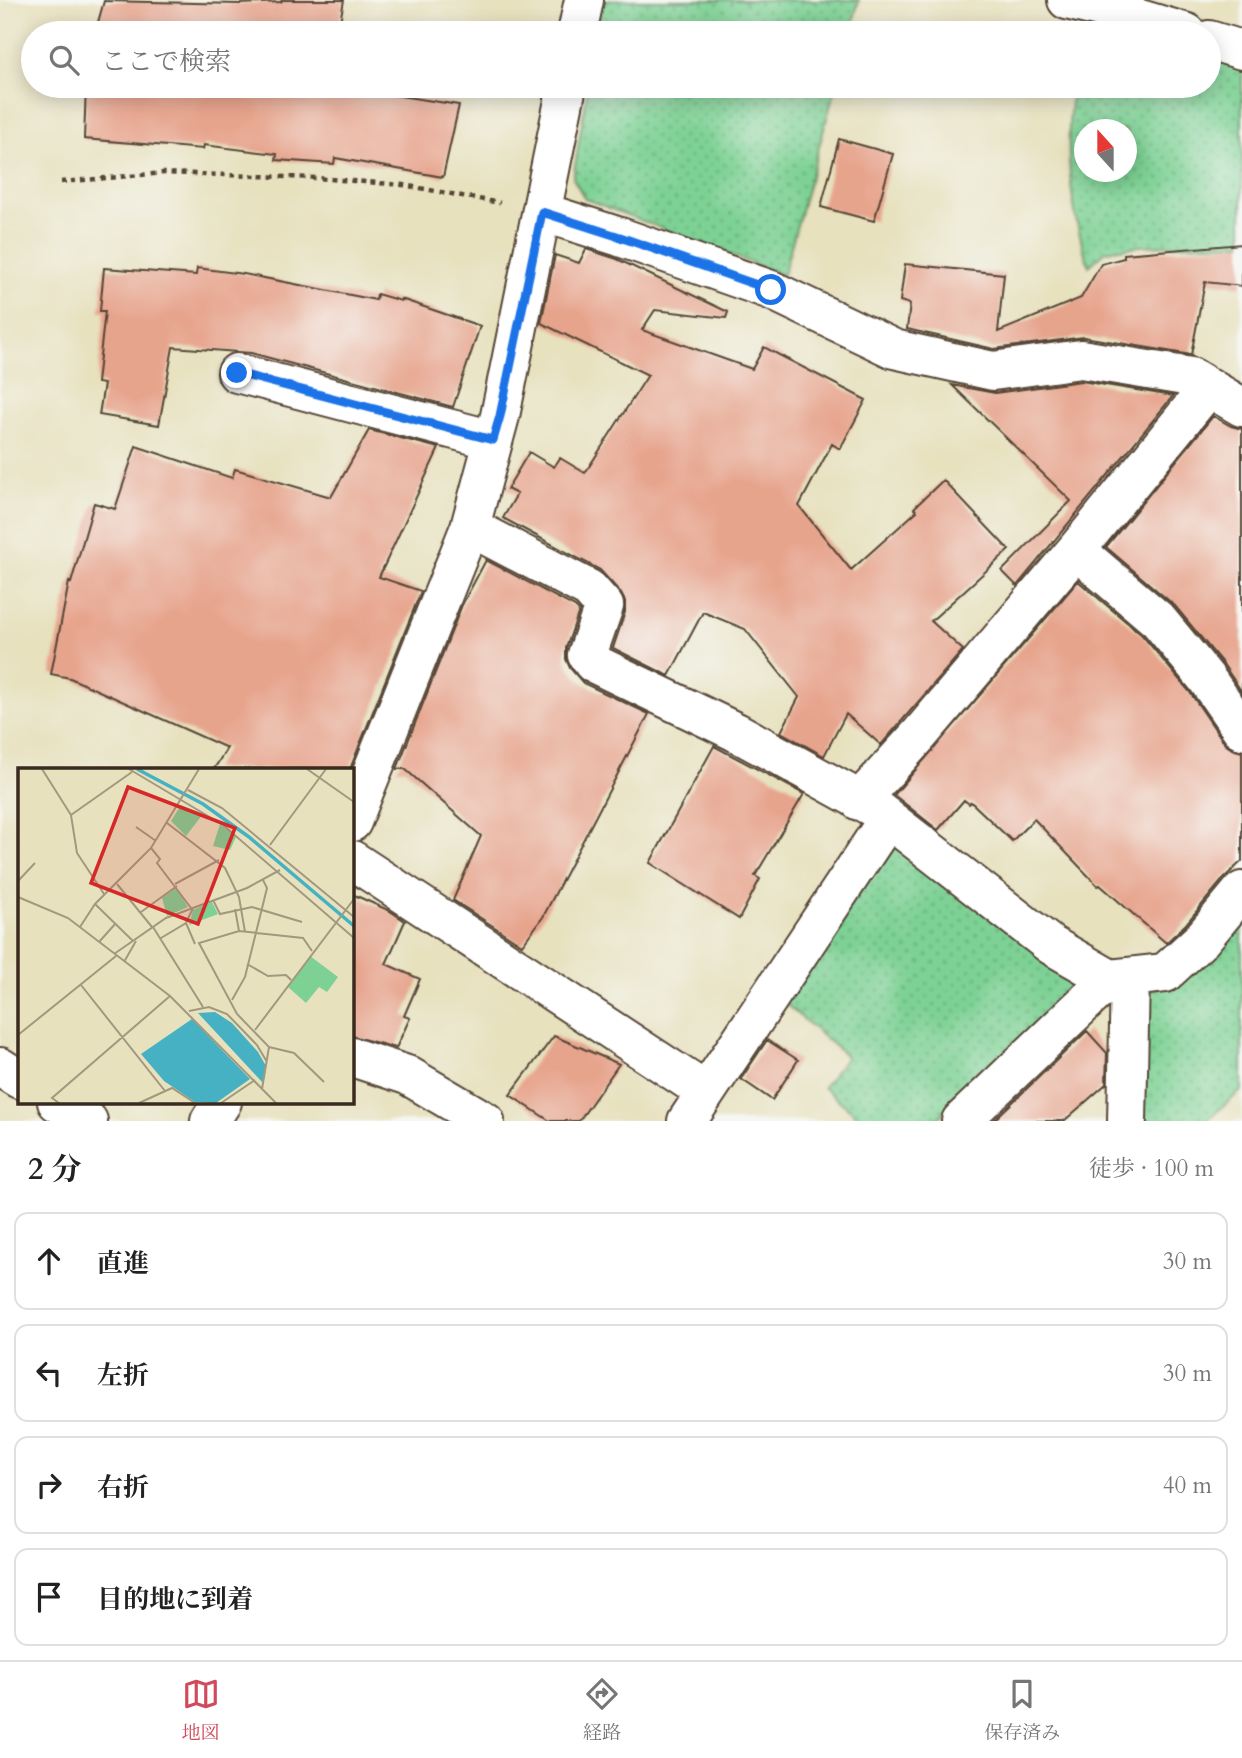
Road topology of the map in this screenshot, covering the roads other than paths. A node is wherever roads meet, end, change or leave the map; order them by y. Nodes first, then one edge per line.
1 (584, 0) edge
2 (1066, 0) edge
3 (580, 21) edge
4 (1146, 21) edge
5 (1221, 44) edge
6 (1242, 50) edge
7 (566, 98) edge
8 (542, 212) junction
9 (237, 373) dead end
10 (1209, 387) junction
11 (1242, 407) edge
12 (493, 440) junction
13 (470, 527) junction
14 (1076, 550) junction
15 (1242, 730) edge
16 (874, 810) junction
17 (354, 817) edge
18 (354, 861) edge
19 (1242, 891) edge
20 (1120, 978) junction
21 (354, 1058) edge
22 (0, 1067) edge
23 (18, 1078) edge
24 (60, 1104) edge
25 (221, 1104) edge
26 (696, 1107) edge
27 (88, 1121) edge
28 (210, 1121) edge
29 (485, 1121) edge
30 (961, 1121) edge
31 (1127, 1121) edge

1 - 3 street
2 - 4 street
5 - 6 street
7 - 8 street
8 - 10 street
8 - 12 street
9 - 12 street
10 - 11 street
10 - 14 street
12 - 13 street
13 - 16 street
13 - 17 street
14 - 15 street
14 - 16 street
16 - 20 street
16 - 26 street
18 - 26 street
19 - 20 street
20 - 30 street
20 - 31 street
21 - 29 street
22 - 23 street
24 - 27 street
25 - 28 street

